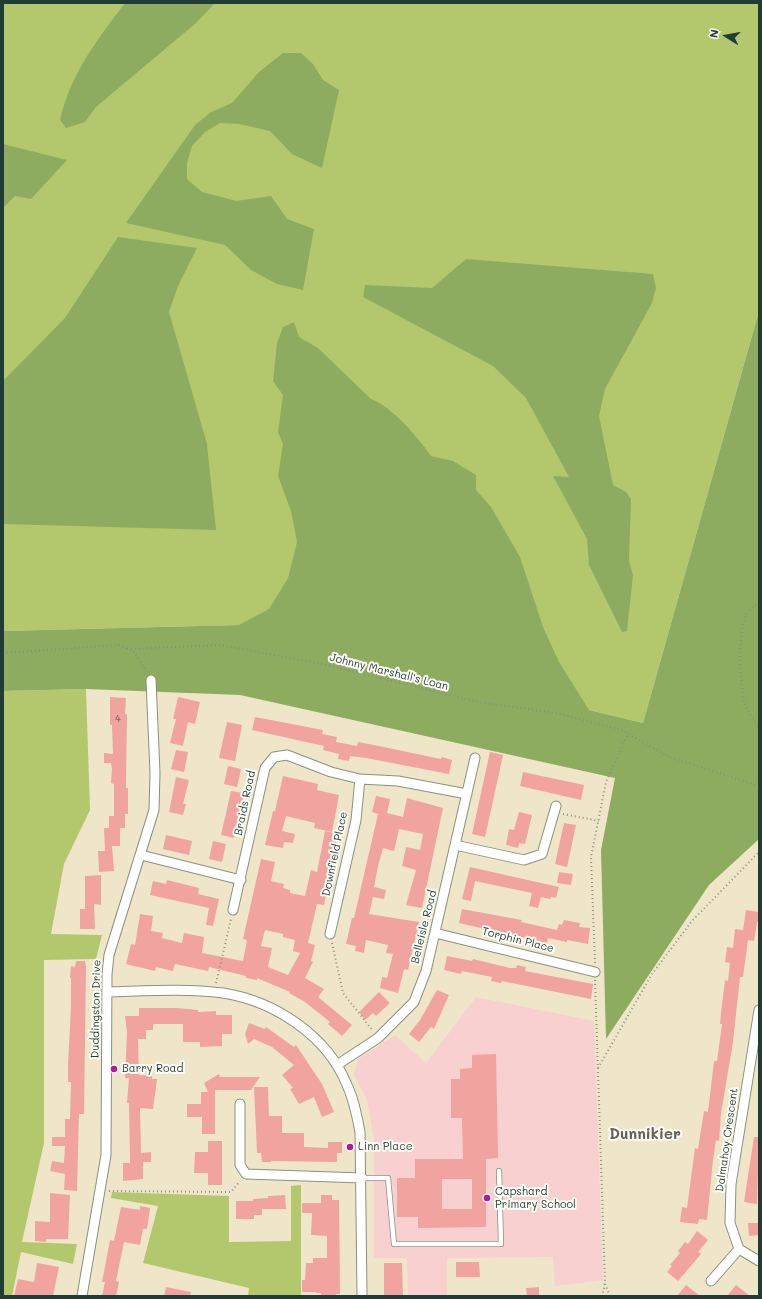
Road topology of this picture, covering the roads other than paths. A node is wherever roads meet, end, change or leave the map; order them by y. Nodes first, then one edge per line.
1 (152, 680) road end
2 (476, 758) dead end
3 (360, 779) junction
4 (467, 794) junction
5 (555, 809) road end
6 (456, 845) junction
7 (140, 855) junction
8 (241, 880) junction
9 (233, 910) road end
10 (435, 933) junction
11 (330, 934) road end
12 (595, 972) road end
13 (107, 992) junction
14 (759, 1010) edge
15 (337, 1065) junction
16 (240, 1104) dead end
17 (499, 1171) dead end
18 (362, 1178) junction
19 (739, 1249) junction
20 (759, 1261) edge
21 (711, 1281) dead end
22 (82, 1296) edge
23 (362, 1296) edge

1 - 7 street, Duddingston Drive
2 - 4 street, Belleisle Road
3 - 4 street, Braids Road
3 - 8 street, Braids Road
3 - 11 street, Downfield Place
4 - 6 street, Belleisle Road
5 - 6 street
6 - 10 street, Belleisle Road
7 - 8 street
7 - 13 street, Duddingston Drive
8 - 9 street, Braids Road
10 - 12 street, Torphin Place
10 - 15 street, Belleisle Road
13 - 15 street
13 - 22 street, Duddingston Drive
14 - 19 street, Dalmahoy Crescent
15 - 18 street
16 - 18 street
17 - 18 lane
18 - 23 street
19 - 20 street
19 - 21 street

